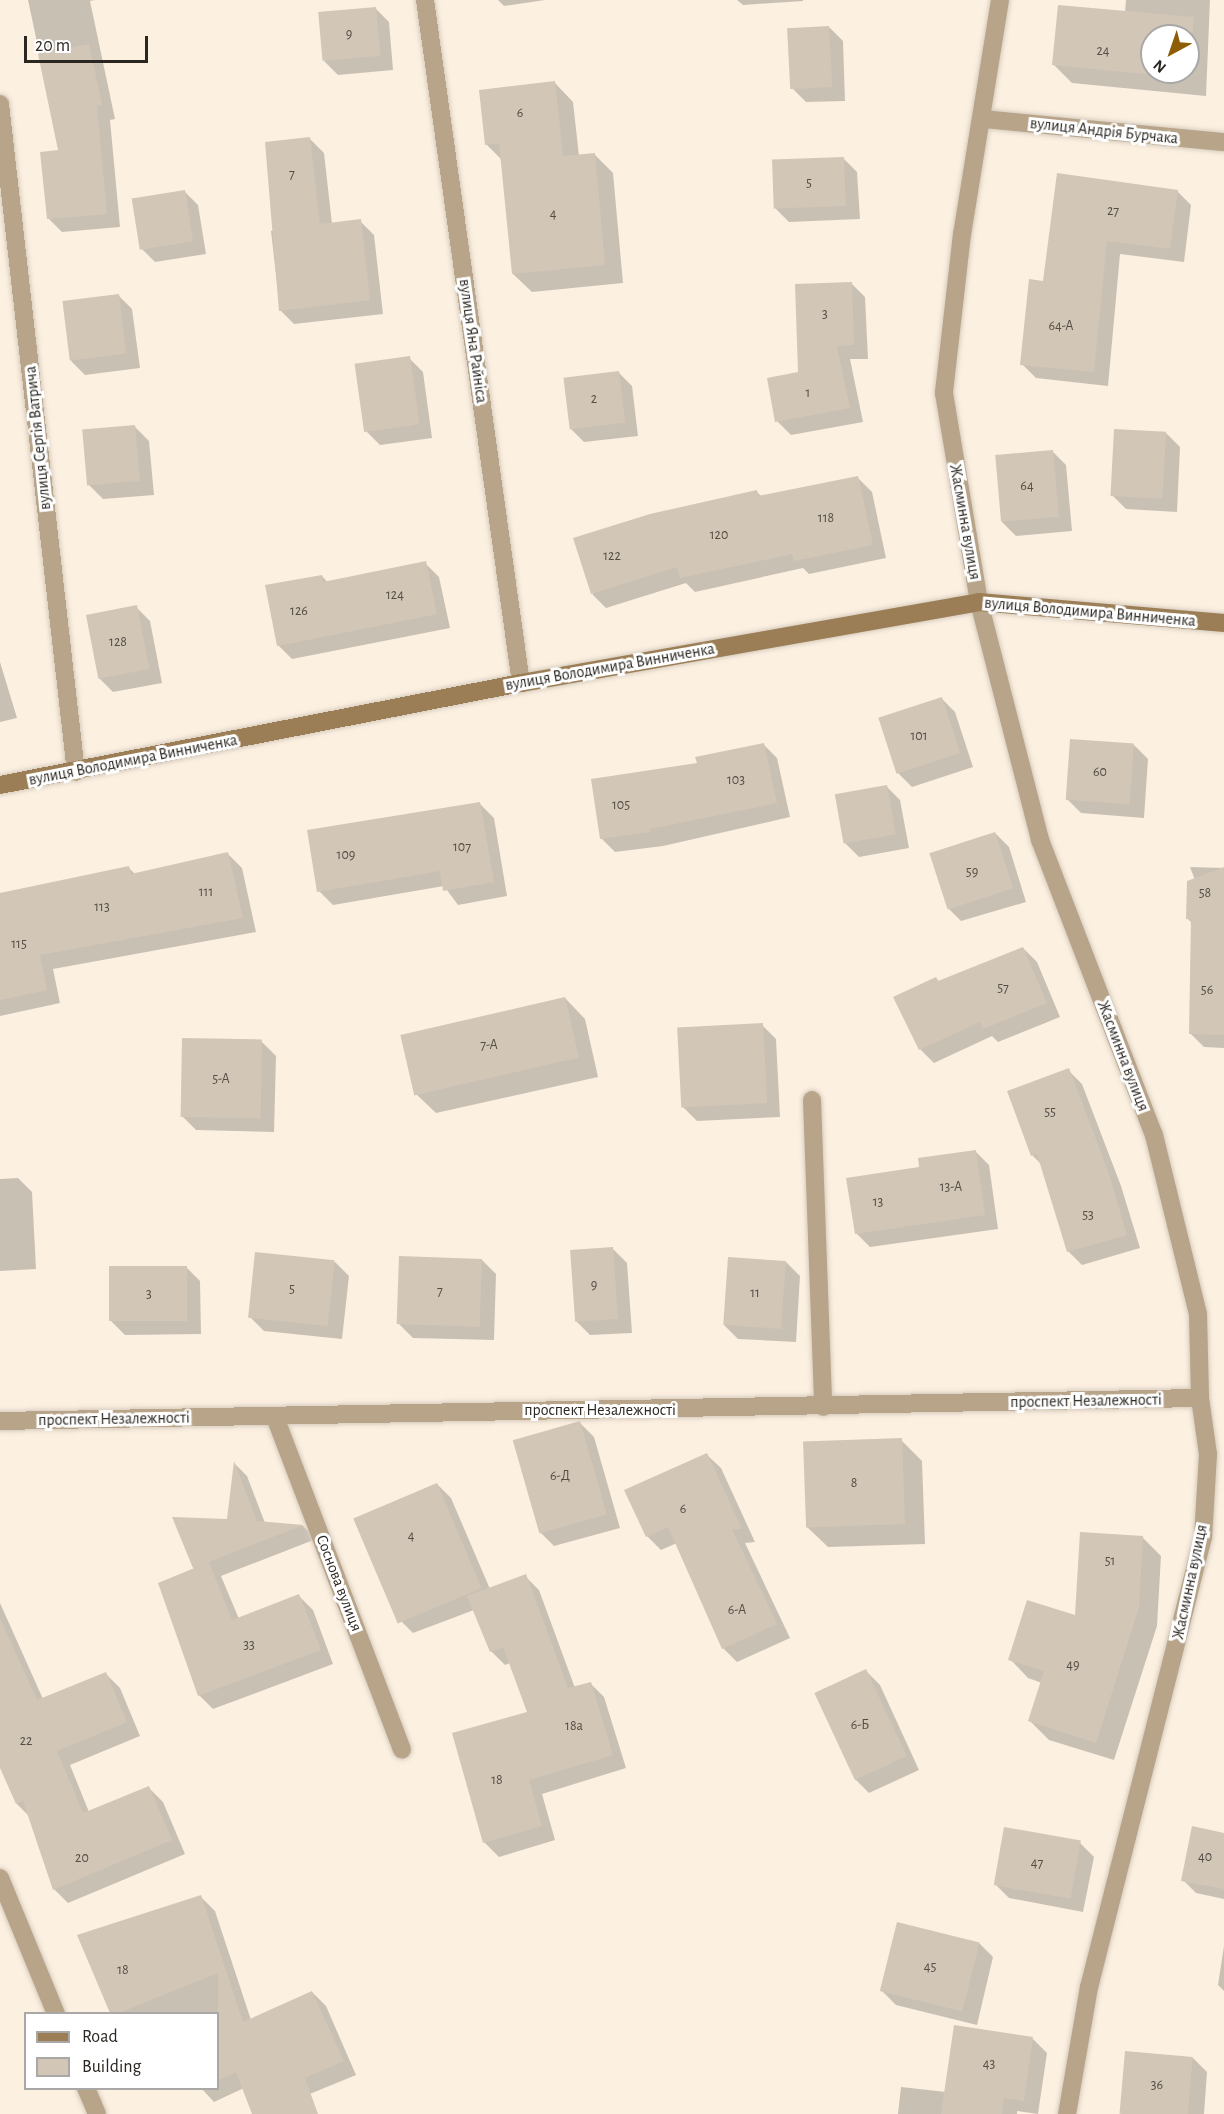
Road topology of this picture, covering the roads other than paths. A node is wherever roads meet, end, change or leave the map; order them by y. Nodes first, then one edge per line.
1 (425, 0) edge
2 (1000, 0) edge
3 (0, 104) edge
4 (983, 119) junction
5 (1224, 142) edge
6 (979, 602) junction
7 (1224, 623) edge
8 (521, 683) junction
9 (76, 772) junction
10 (0, 786) edge
11 (812, 1100) dead end
12 (1200, 1398) junction
13 (823, 1407) junction
14 (275, 1417) junction
15 (0, 1421) edge
16 (1216, 1454) edge
17 (402, 1750) dead end
18 (0, 1878) edge
19 (56, 2012) edge
20 (87, 2090) edge
21 (97, 2114) edge
22 (1067, 2114) edge

1 - 8 street, вулиця Яна Райніса
2 - 4 street, Жасминна вулиця
3 - 9 street, вулиця Сергія Ватрича
4 - 5 street, вулиця Андрія Бурчака
4 - 6 street, Жасминна вулиця
6 - 7 main road, вулиця Володимира Винниченка
6 - 8 main road, вулиця Володимира Винниченка
6 - 12 street, Жасминна вулиця
8 - 9 main road, вулиця Володимира Винниченка
9 - 10 main road, вулиця Володимира Винниченка
11 - 13 street
12 - 13 street, проспект Незалежності
12 - 16 street, Жасминна вулиця
13 - 14 street, проспект Незалежності
14 - 15 street, проспект Незалежності
14 - 17 street, Соснова вулиця
16 - 22 street, Жасминна вулиця
18 - 19 street
20 - 21 street

